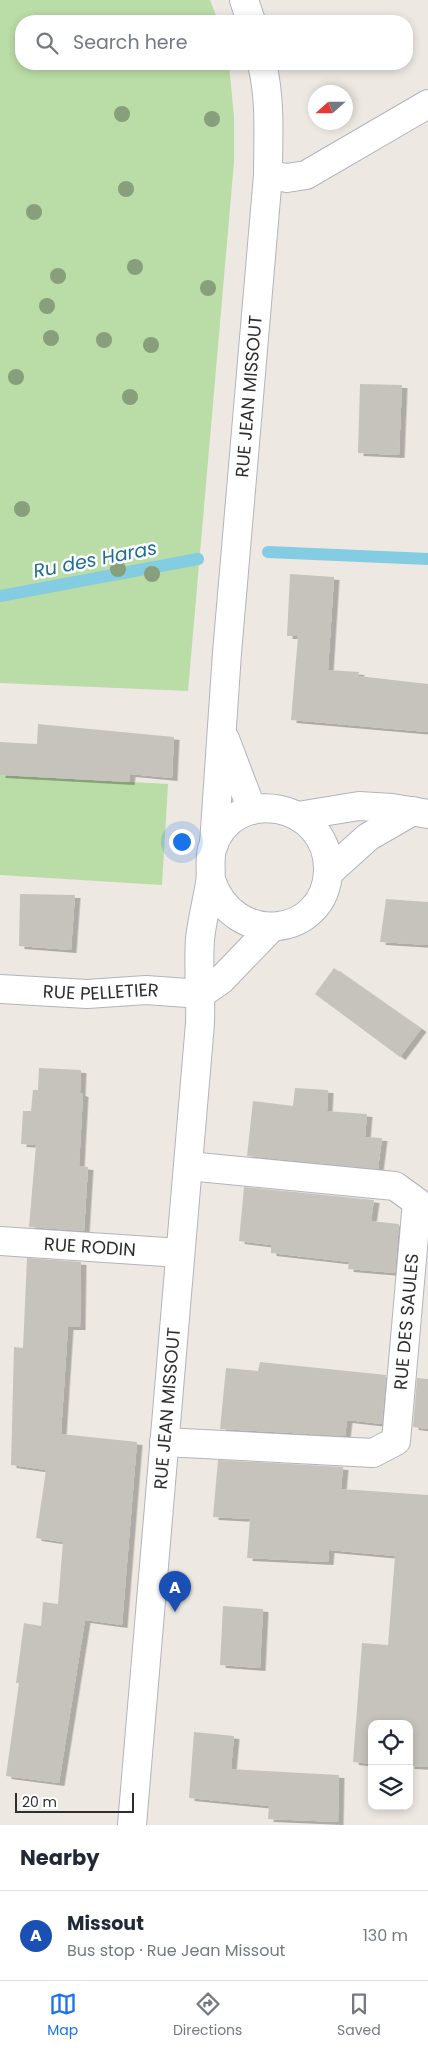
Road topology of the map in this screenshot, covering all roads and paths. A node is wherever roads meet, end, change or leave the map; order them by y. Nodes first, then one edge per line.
1 (244, 0) edge
2 (248, 15) edge
3 (263, 70) edge
4 (428, 104) edge
5 (268, 175) junction
6 (222, 730) junction
7 (252, 810) junction
8 (421, 812) edge
9 (298, 816) junction
10 (214, 844) junction
11 (328, 873) junction
12 (211, 880) junction
13 (272, 927) junction
14 (0, 989) edge
15 (201, 994) junction
16 (188, 1166) junction
17 (0, 1241) edge
18 (180, 1253) junction
19 (164, 1442) junction
20 (132, 1825) edge

1 - 2 street
3 - 5 street, RUE JEAN MISSOUT
4 - 5 street
5 - 6 street, RUE JEAN MISSOUT
6 - 7 street, RUE JEAN MISSOUT
6 - 10 street, RUE JEAN MISSOUT
7 - 9 street
7 - 10 street
8 - 9 street
8 - 11 street
9 - 11 street
10 - 12 street
11 - 13 street
12 - 13 street
12 - 15 street, RUE JEAN MISSOUT
13 - 15 street
14 - 15 street, RUE PELLETIER
15 - 16 street, RUE JEAN MISSOUT
16 - 18 street, RUE JEAN MISSOUT
16 - 19 street, RUE DES SAULES
17 - 18 street, RUE RODIN
18 - 19 street, RUE JEAN MISSOUT
19 - 20 street, RUE JEAN MISSOUT

